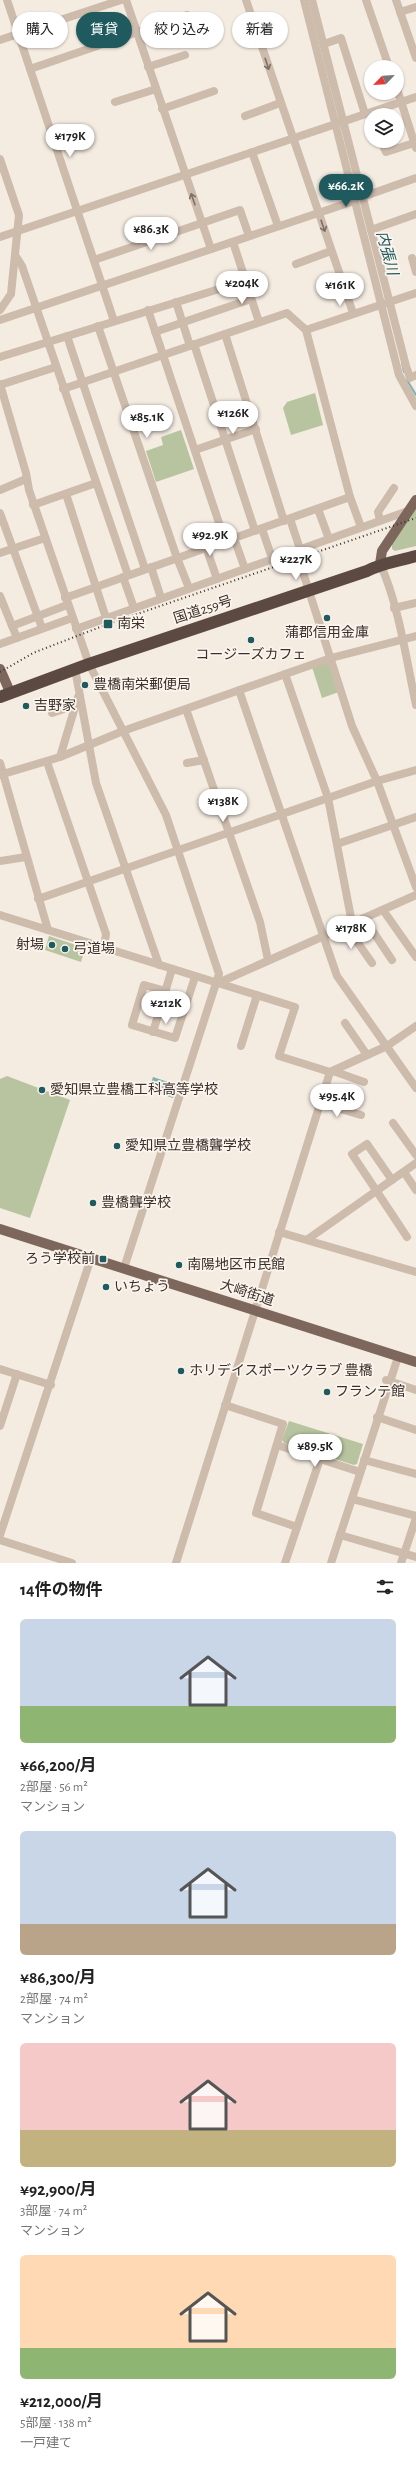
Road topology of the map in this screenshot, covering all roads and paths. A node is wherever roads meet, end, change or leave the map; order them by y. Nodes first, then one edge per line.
1 (7, 0) edge
2 (121, 0) edge
3 (126, 0) edge
4 (246, 0) edge
5 (304, 0) edge
6 (312, 0) edge
7 (366, 0) edge
8 (396, 0) edge
9 (416, 7) edge
10 (400, 12) junction
11 (12, 15) edge
12 (68, 17) edge
13 (140, 31) edge
14 (136, 32) junction
15 (12, 36) edge
16 (0, 40) edge
17 (324, 44) junction
18 (23, 48) edge
19 (185, 55) dead end
20 (416, 58) edge
21 (387, 60) edge
22 (148, 67) junction
23 (30, 69) junction
24 (156, 89) junction
25 (214, 91) dead end
26 (416, 97) edge
27 (115, 102) dead end
28 (401, 102) junction
29 (280, 103) junction
30 (366, 108) edge
31 (384, 108) edge
32 (162, 109) junction
33 (364, 115) edge
34 (245, 116) dead end
35 (344, 121) junction
36 (335, 124) junction
37 (292, 138) junction
38 (415, 146) edge
39 (384, 148) edge
40 (252, 152) junction
41 (0, 159) edge
42 (185, 174) junction
43 (416, 178) edge
44 (362, 197) junction
45 (354, 201) junction
46 (78, 210) junction
47 (318, 213) junction
48 (416, 214) edge
49 (202, 223) junction
50 (278, 226) junction
51 (19, 230) junction
52 (371, 230) junction
53 (249, 236) junction
54 (0, 238) edge
55 (233, 242) junction
56 (210, 249) junction
57 (331, 251) junction
58 (16, 258) junction
59 (412, 258) dead end
60 (94, 260) junction
61 (296, 264) dead end
62 (416, 272) edge
63 (245, 281) junction
64 (103, 285) junction
65 (416, 293) edge
66 (251, 299) junction
67 (390, 301) junction
68 (176, 302) junction
69 (380, 304) junction
70 (36, 308) junction
71 (0, 310) edge
72 (148, 310) junction
73 (353, 313) junction
74 (0, 320) edge
75 (114, 322) junction
76 (182, 322) junction
77 (259, 322) junction
78 (98, 326) junction
79 (306, 330) junction
80 (155, 332) junction
81 (225, 334) junction
82 (67, 336) junction
83 (48, 342) junction
84 (192, 345) junction
85 (163, 355) junction
86 (0, 357) edge
87 (56, 367) junction
88 (113, 371) junction
89 (416, 376) edge
90 (82, 382) junction
91 (0, 384) edge
92 (63, 389) junction
93 (416, 406) edge
94 (256, 428) junction
95 (224, 439) junction
96 (195, 450) junction
97 (26, 479) junction
98 (96, 483) junction
99 (394, 488) dead end
100 (0, 490) edge
101 (66, 494) junction
102 (350, 497) junction
103 (416, 500) edge
104 (33, 505) junction
105 (318, 509) junction
106 (408, 511) junction
107 (0, 513) edge
108 (287, 520) junction
109 (380, 520) junction
110 (361, 527) junction
111 (258, 530) junction
112 (45, 538) junction
113 (234, 538) junction
114 (329, 538) junction
115 (225, 541) junction
116 (206, 548) junction
117 (14, 549) junction
118 (300, 549) junction
119 (0, 553) edge
120 (416, 556) edge
121 (177, 558) junction
122 (272, 558) junction
123 (380, 564) junction
124 (301, 566) dead end
125 (148, 568) junction
126 (245, 569) junction
127 (125, 576) junction
128 (217, 579) junction
129 (96, 587) junction
130 (189, 588) junction
131 (310, 590) junction
132 (0, 596) edge
133 (161, 598) junction
134 (66, 601) junction
135 (416, 603) edge
136 (134, 608) junction
137 (394, 608) junction
138 (38, 616) junction
139 (72, 618) junction
140 (106, 618) junction
141 (12, 626) junction
142 (42, 628) junction
143 (76, 629) junction
144 (416, 636) edge
145 (17, 638) junction
146 (401, 640) junction
147 (0, 644) edge
148 (331, 658) junction
149 (89, 664) junction
150 (0, 669) edge
151 (75, 669) junction
152 (285, 674) junction
153 (239, 690) junction
154 (5, 694) edge
155 (79, 694) junction
156 (76, 705) junction
157 (416, 705) edge
158 (186, 709) junction
159 (52, 713) dead end
160 (123, 730) junction
161 (89, 745) junction
162 (60, 757) junction
163 (204, 760) junction
164 (47, 762) junction
165 (0, 763) edge
166 (187, 763) dead end
167 (416, 770) edge
168 (2, 775) edge
169 (377, 781) junction
170 (328, 798) junction
171 (281, 814) junction
172 (416, 817) edge
173 (394, 826) junction
174 (229, 832) junction
175 (337, 844) junction
176 (177, 849) junction
177 (26, 857) junction
178 (0, 861) edge
179 (126, 867) junction
180 (88, 881) junction
181 (416, 887) edge
182 (416, 895) edge
183 (38, 899) junction
184 (383, 910) junction
185 (0, 915) edge
186 (364, 918) junction
187 (349, 925) junction
188 (48, 930) junction
189 (324, 936) junction
190 (104, 948) junction
191 (416, 957) edge
192 (268, 960) junction
193 (392, 960) dead end
194 (372, 963) dead end
195 (159, 965) junction
196 (172, 969) junction
197 (196, 976) junction
198 (218, 984) junction
199 (166, 991) junction
200 (257, 996) junction
201 (345, 1023) dead end
202 (416, 1026) edge
203 (153, 1032) junction
204 (241, 1046) dead end
205 (387, 1046) junction
206 (367, 1056) junction
207 (332, 1072) junction
208 (364, 1082) dead end
209 (416, 1088) edge
210 (320, 1102) junction
211 (361, 1115) dead end
212 (393, 1123) dead end
213 (416, 1155) edge
214 (416, 1163) edge
215 (404, 1172) junction
216 (392, 1180) junction
217 (416, 1190) edge
218 (376, 1191) junction
219 (0, 1229) edge
220 (279, 1232) junction
221 (407, 1237) dead end
222 (308, 1240) junction
223 (91, 1258) junction
224 (124, 1268) junction
225 (416, 1272) edge
226 (254, 1310) junction
227 (396, 1356) junction
228 (415, 1360) edge
229 (0, 1369) edge
230 (17, 1374) junction
231 (388, 1381) junction
232 (51, 1385) junction
233 (416, 1390) edge
234 (225, 1405) junction
235 (377, 1417) junction
236 (0, 1426) edge
237 (416, 1430) edge
238 (276, 1446) junction
239 (320, 1459) junction
240 (364, 1460) junction
241 (360, 1472) junction
242 (416, 1474) edge
243 (352, 1499) junction
244 (416, 1517) edge
245 (297, 1527) junction
246 (0, 1535) edge
247 (340, 1535) junction
248 (0, 1540) edge
249 (404, 1553) junction
250 (416, 1557) edge
251 (288, 1562) edge
252 (72, 1563) edge
253 (176, 1563) edge
254 (331, 1563) edge
255 (401, 1563) edge

1 - 11 street
2 - 12 street
3 - 14 street
4 -> 29 street
5 - 36 street
6 - 17 street
7 - 21 street
8 - 10 street
9 - 10 street
10 - 20 street
13 - 14 street
14 - 22 street
14 - 23 street
15 - 16 street
17 - 30 street
17 - 35 street
18 - 23 street
19 - 22 street
22 - 24 street
23 - 46 street
24 - 27 street
24 - 32 street
25 - 32 street
26 - 28 street
28 - 31 street
28 - 38 street
29 - 34 street
29 - 37 street
32 - 42 street
33 - 35 street
35 - 36 street
35 - 44 street
36 - 37 street
36 - 45 street
37 - 40 street
37 - 47 street
38 - 39 street
40 - 42 street
40 - 50 street
41 - 51 street
42 - 46 street
49 -> 42 street
43 - 44 street
44 - 52 street
45 - 47 street
45 - 69 street
46 - 51 street
46 - 60 street
47 - 50 street
47 -> 57 street
48 - 52 street
49 - 53 street
49 - 56 street
49 - 60 street
50 - 53 street
51 - 54 street
51 - 58 street
52 - 67 street
53 - 55 street
55 - 56 street
55 - 63 street
56 - 64 street
57 - 61 street
57 - 73 street
58 - 70 street
58 - 71 street
59 - 62 street
60 - 64 street
63 - 66 street
63 - 68 street
64 - 70 street
64 - 75 street
65 - 67 street
66 - 76 street
66 - 77 street
67 - 69 street
67 - 89 street
68 - 72 street
68 - 76 street
69 - 73 street
69 - 93 street
70 - 74 street
70 - 83 street
72 - 75 street
72 - 80 street
73 - 79 street
75 - 78 street
76 - 80 street
76 - 84 street
77 - 79 street
77 - 81 street
78 - 82 street
78 - 88 street
79 - 102 street
80 - 85 street
81 - 84 street
81 - 94 street
82 - 83 street
82 - 90 street
83 - 86 street
83 - 87 street
84 - 85 street
84 - 95 street
85 - 88 street
85 - 96 street
87 - 91 street
87 - 92 street
88 - 90 street
88 - 121 street
90 - 92 street
90 - 125 street
91 - 97 street
92 - 98 street
94 - 95 street
94 - 108 street
95 - 96 street
95 - 111 street
96 - 115 street
97 - 100 street
97 - 104 street
98 - 101 street
98 - 127 street
99 - 109 street
101 - 104 street
101 - 129 street
102 - 105 street
102 - 110 street
103 - 106 main road
104 - 112 street
105 - 108 street
105 - 114 street
106 - 109 street
106 - 123 main road
107 - 117 street
108 - 111 street
108 - 118 street
109 - 110 street
110 - 114 street
111 - 113 street
111 - 122 street
112 - 117 street
112 - 134 street
113 - 115 street
113 - 126 street
114 - 118 street
115 - 116 street
116 - 121 street
116 - 128 street
117 - 119 street
117 - 138 street
118 - 122 street
120 - 123 highway, 国道259号
121 - 125 street
121 - 130 street
122 - 126 street
123 - 131 highway, 国道259号
123 - 137 street
124 - 131 street
125 - 127 street
125 - 133 street
126 - 128 street
127 - 129 street
127 - 136 street
128 - 130 street
129 - 134 street
129 - 140 street
130 - 133 street
131 - 148 street
131 - 149 highway, 国道259号
132 - 141 street
133 - 136 street
134 - 138 street
134 - 139 street
135 - 137 street
136 - 140 street
137 - 146 street
138 - 141 street
138 - 142 street
139 - 142 street
139 - 143 street
140 - 143 street
141 - 145 street
142 - 145 street
143 - 149 street
144 - 146 street
145 - 147 street
146 - 148 street
146 - 157 street
148 - 152 street
148 - 169 street
149 - 151 highway, 国道259号
149 - 160 street
150 - 154 main road
151 - 154 highway, 国道259号
151 - 155 street
152 - 153 street
152 - 170 street
153 - 158 street
153 - 171 street
155 - 156 street
155 - 161 street
156 - 159 street
156 - 162 street
158 - 160 street
158 - 163 street
160 - 161 street
160 - 176 street
161 - 162 street
161 - 179 street
162 - 164 street
163 - 166 street
163 - 174 street
164 - 168 street
164 - 180 street
165 - 168 street
167 - 169 street
168 - 177 street
169 - 170 street
169 - 173 street
170 - 171 street
170 - 175 street
171 - 174 street
171 - 189 street
172 - 173 street
173 - 175 street
173 - 181 street
174 - 176 street
174 - 192 street
175 - 187 street
176 - 179 street
176 - 198 street
177 - 178 street
177 - 183 street
179 - 180 street
179 - 195 street
180 - 183 street
180 - 190 street
182 - 184 street
183 - 188 street
184 - 186 street
184 - 191 street
185 - 188 street
186 - 187 street
186 - 193 street
187 - 189 street
187 - 194 street
188 - 190 street
189 - 192 street
189 - 205 street
190 - 195 street
192 - 198 street
195 - 196 street
196 - 197 street
196 - 199 street
197 - 198 street
197 - 203 street
198 - 200 street
198 - 224 street
199 - 203 street
199 - 203 street
200 - 204 street
200 - 207 street
201 - 206 street
202 - 205 street
205 - 206 street
205 - 209 street
206 - 207 street
207 - 208 street
207 - 210 street
210 - 211 street
210 - 220 street
212 - 213 street
214 - 215 street
215 - 216 street
215 - 217 street
216 - 218 street
216 - 218 street
218 - 221 street
218 - 222 street
219 - 223 main road, 大崎街道
220 - 222 street
220 - 226 street
222 - 225 street
223 - 224 main road, 大崎街道
223 - 232 street
224 - 226 main road, 大崎街道
226 - 227 main road, 大崎街道
226 - 234 street
227 - 228 main road, 大崎街道
227 - 231 street
229 - 230 street
230 - 232 street
230 - 236 street
231 - 233 street
231 - 235 street
232 - 246 street
234 - 238 street
234 - 253 street
235 - 237 street
235 - 240 street
238 - 239 street
238 - 245 street
239 - 241 street
239 - 245 street
240 - 241 street
240 - 242 street
241 - 243 street
243 - 244 street
243 - 247 street
244 - 249 street
245 - 251 street
247 - 249 street
247 - 254 street
248 - 252 street
249 - 250 street
249 - 255 street

